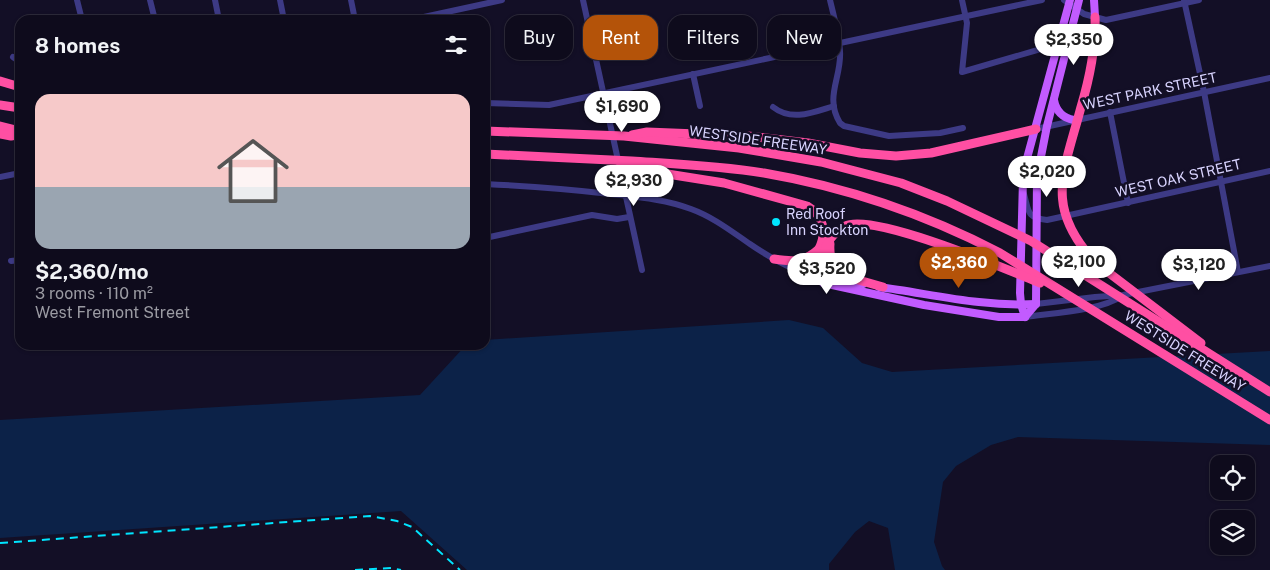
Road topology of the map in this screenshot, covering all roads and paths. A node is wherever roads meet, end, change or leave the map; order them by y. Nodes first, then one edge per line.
1 (77, 0) edge
2 (150, 0) edge
3 (215, 0) edge
4 (280, 0) edge
5 (351, 0) edge
6 (502, 0) edge
7 (583, 0) edge
8 (830, 0) edge
9 (962, 0) edge
10 (1042, 0) edge
11 (1079, 0) edge
12 (1094, 0) edge
13 (1199, 0) edge
14 (1068, 1) edge
15 (1184, 2) edge
16 (1077, 10) junction
17 (81, 15) edge
18 (154, 15) edge
19 (218, 15) edge
20 (283, 15) edge
21 (354, 15) edge
22 (433, 15) edge
23 (833, 15) edge
24 (966, 16) junction
25 (1096, 17) junction
26 (841, 43) edge
27 (1058, 44) junction
28 (767, 58) edge
29 (840, 60) edge
30 (693, 74) junction
31 (1270, 78) edge
32 (0, 81) edge
33 (15, 86) edge
34 (1057, 87) junction
35 (1204, 92) junction
36 (603, 94) junction
37 (1054, 99) junction
38 (490, 104) edge
39 (0, 105) edge
40 (700, 106) dead end
41 (834, 106) junction
42 (15, 107) edge
43 (773, 107) dead end
44 (1110, 112) junction
45 (1074, 120) junction
46 (0, 126) edge
47 (1047, 126) junction
48 (963, 128) dead end
49 (1036, 129) junction
50 (15, 130) edge
51 (490, 131) edge
52 (0, 134) edge
53 (15, 134) edge
54 (624, 136) junction
55 (490, 154) edge
56 (631, 165) junction
57 (1270, 171) edge
58 (15, 174) edge
59 (0, 176) edge
60 (1220, 181) junction
61 (490, 184) edge
62 (1023, 191) junction
63 (625, 196) junction
64 (1128, 202) junction
65 (629, 217) junction
66 (1036, 219) junction
67 (831, 236) junction
68 (490, 237) edge
69 (820, 248) junction
70 (774, 259) junction
71 (11, 261) dead end
72 (15, 261) edge
73 (1270, 266) edge
74 (642, 270) dead end
75 (1238, 272) junction
76 (813, 276) junction
77 (882, 287) junction
78 (905, 291) junction
79 (1066, 294) junction
80 (1123, 295) junction
81 (892, 298) junction
82 (1021, 304) junction
83 (1036, 304) junction
84 (1025, 316) junction
85 (1228, 365) junction
86 (1270, 392) edge
87 (1270, 420) edge

1 - 17 street
2 - 18 street
3 - 19 street
4 - 20 street
5 - 21 street
6 - 22 street
7 - 36 street
8 - 23 street
9 - 24 street
10 - 24 street
11 - 16 main road
12 - 25 main road
13 - 15 street
14 - 16 street
14 - 27 main road
15 - 25 street
15 - 35 street
16 - 25 street
16 - 34 main road
24 - 26 street
24 - 27 street
25 - 85 highway
27 - 34 main road
27 - 49 main road
28 - 30 street
29 - 41 street
30 - 36 street
30 - 40 street
31 - 35 street, WEST PARK STREET
32 - 33 highway
34 - 37 main road
35 - 44 street, WEST PARK STREET
35 - 60 street
36 - 38 street
36 - 63 street
37 - 45 main road
37 - 47 main road
39 - 42 highway
41 - 43 street
41 - 48 street
44 - 45 street, WEST PARK STREET
44 - 64 street
45 - 47 street, WEST PARK STREET
46 - 50 highway
47 - 49 street, WEST PARK STREET
47 - 66 main road
49 - 54 highway
49 - 62 main road
51 - 54 highway, WESTSIDE FREEWAY
52 - 53 highway
54 - 85 highway, WESTSIDE FREEWAY
55 - 56 highway, WESTSIDE FREEWAY
56 - 69 highway
56 - 79 highway, WESTSIDE FREEWAY
57 - 60 street, WEST OAK STREET
58 - 59 street
60 - 64 street, WEST OAK STREET
60 - 75 street
61 - 63 street
62 - 66 street
62 - 82 main road
63 - 65 street
63 - 70 street
64 - 66 street, WEST OAK STREET
65 - 68 street
65 - 74 street
66 - 83 main road
67 - 76 highway
67 - 77 highway
67 - 79 highway
69 - 70 highway
69 - 76 highway
70 - 76 street
71 - 72 street
73 - 75 street
75 - 80 street
76 - 77 main road
76 - 81 main road
77 - 78 main road
78 - 81 main road
78 - 82 main road
79 - 87 highway, WESTSIDE FREEWAY
80 - 83 street
80 - 84 street
81 - 84 main road
82 - 83 main road
82 - 84 main road
83 - 84 main road
85 - 86 highway, WESTSIDE FREEWAY

